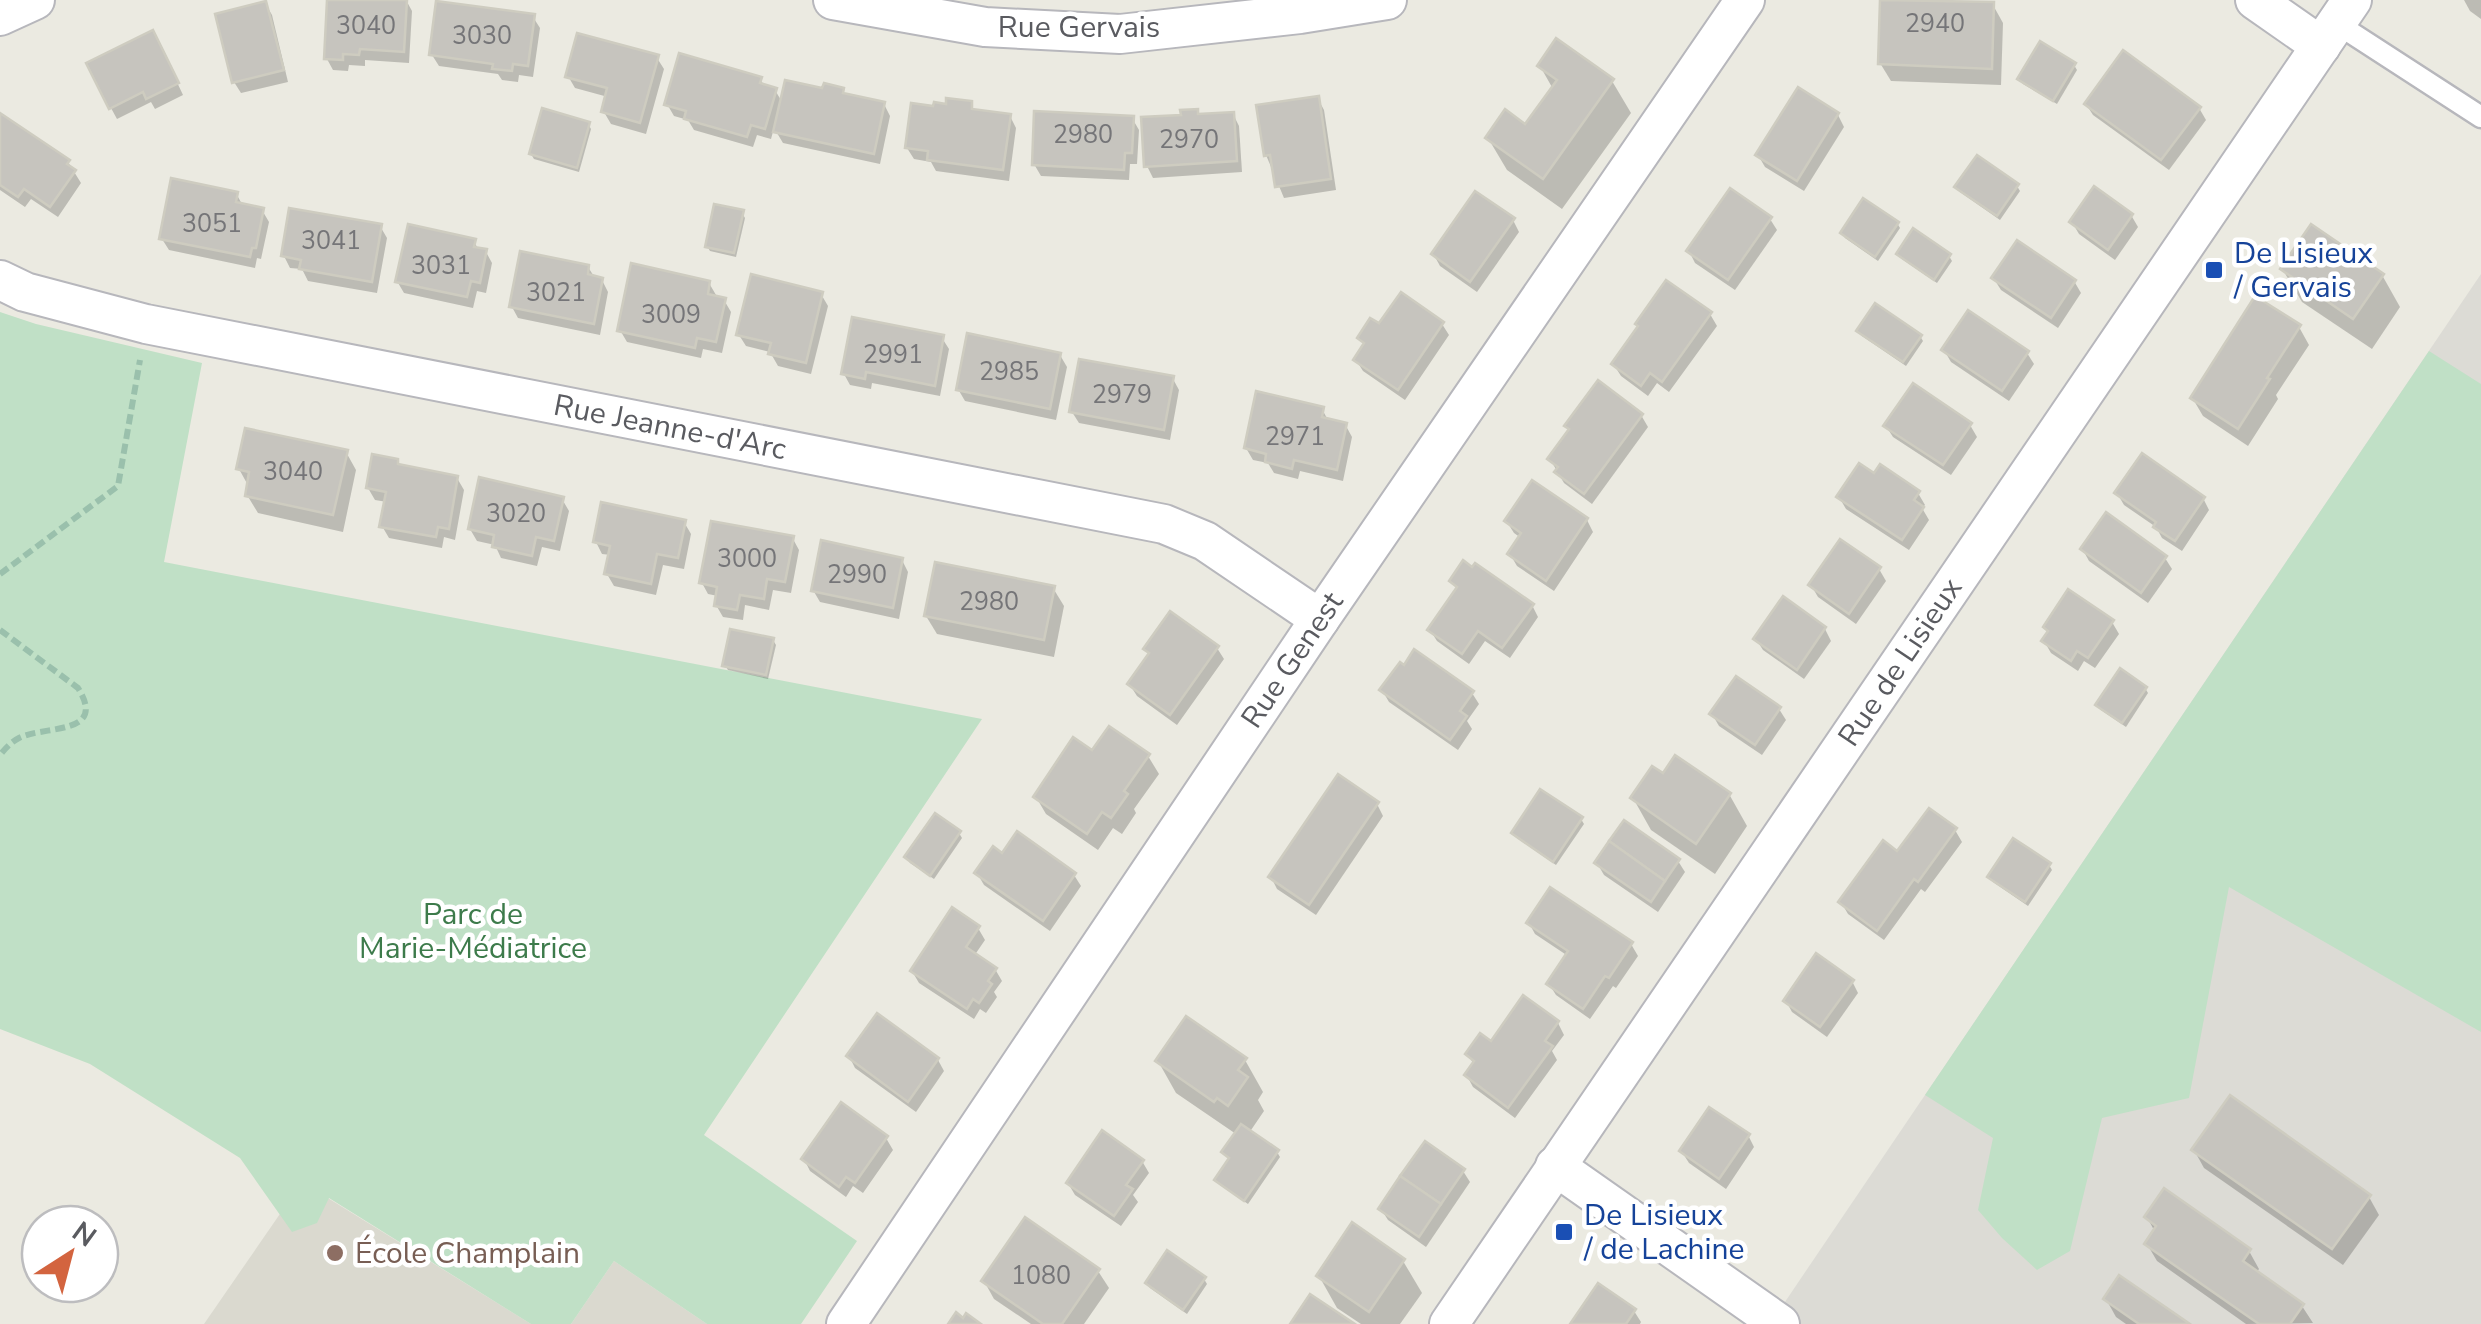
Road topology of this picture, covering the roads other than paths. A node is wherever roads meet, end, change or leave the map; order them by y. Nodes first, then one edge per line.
1 (35, 0) edge
2 (832, 0) edge
3 (1386, 0) edge
4 (1745, 0) edge
5 (2255, 0) edge
6 (0, 16) edge
7 (2337, 23) edge
8 (2481, 117) edge
9 (0, 280) edge
10 (1320, 619) junction
11 (1555, 1166) junction
12 (846, 1324) edge
13 (1449, 1324) edge
14 (1780, 1324) edge

1 - 6 street
2 - 3 street, Rue Gervais
4 - 10 street, Rue Genest
5 - 7 street
7 - 8 lane
7 - 11 street, Rue de Lisieux
9 - 10 street, Rue Jeanne-d'Arc
10 - 12 street, Rue Genest
11 - 13 street, Rue de Lisieux
11 - 14 street

